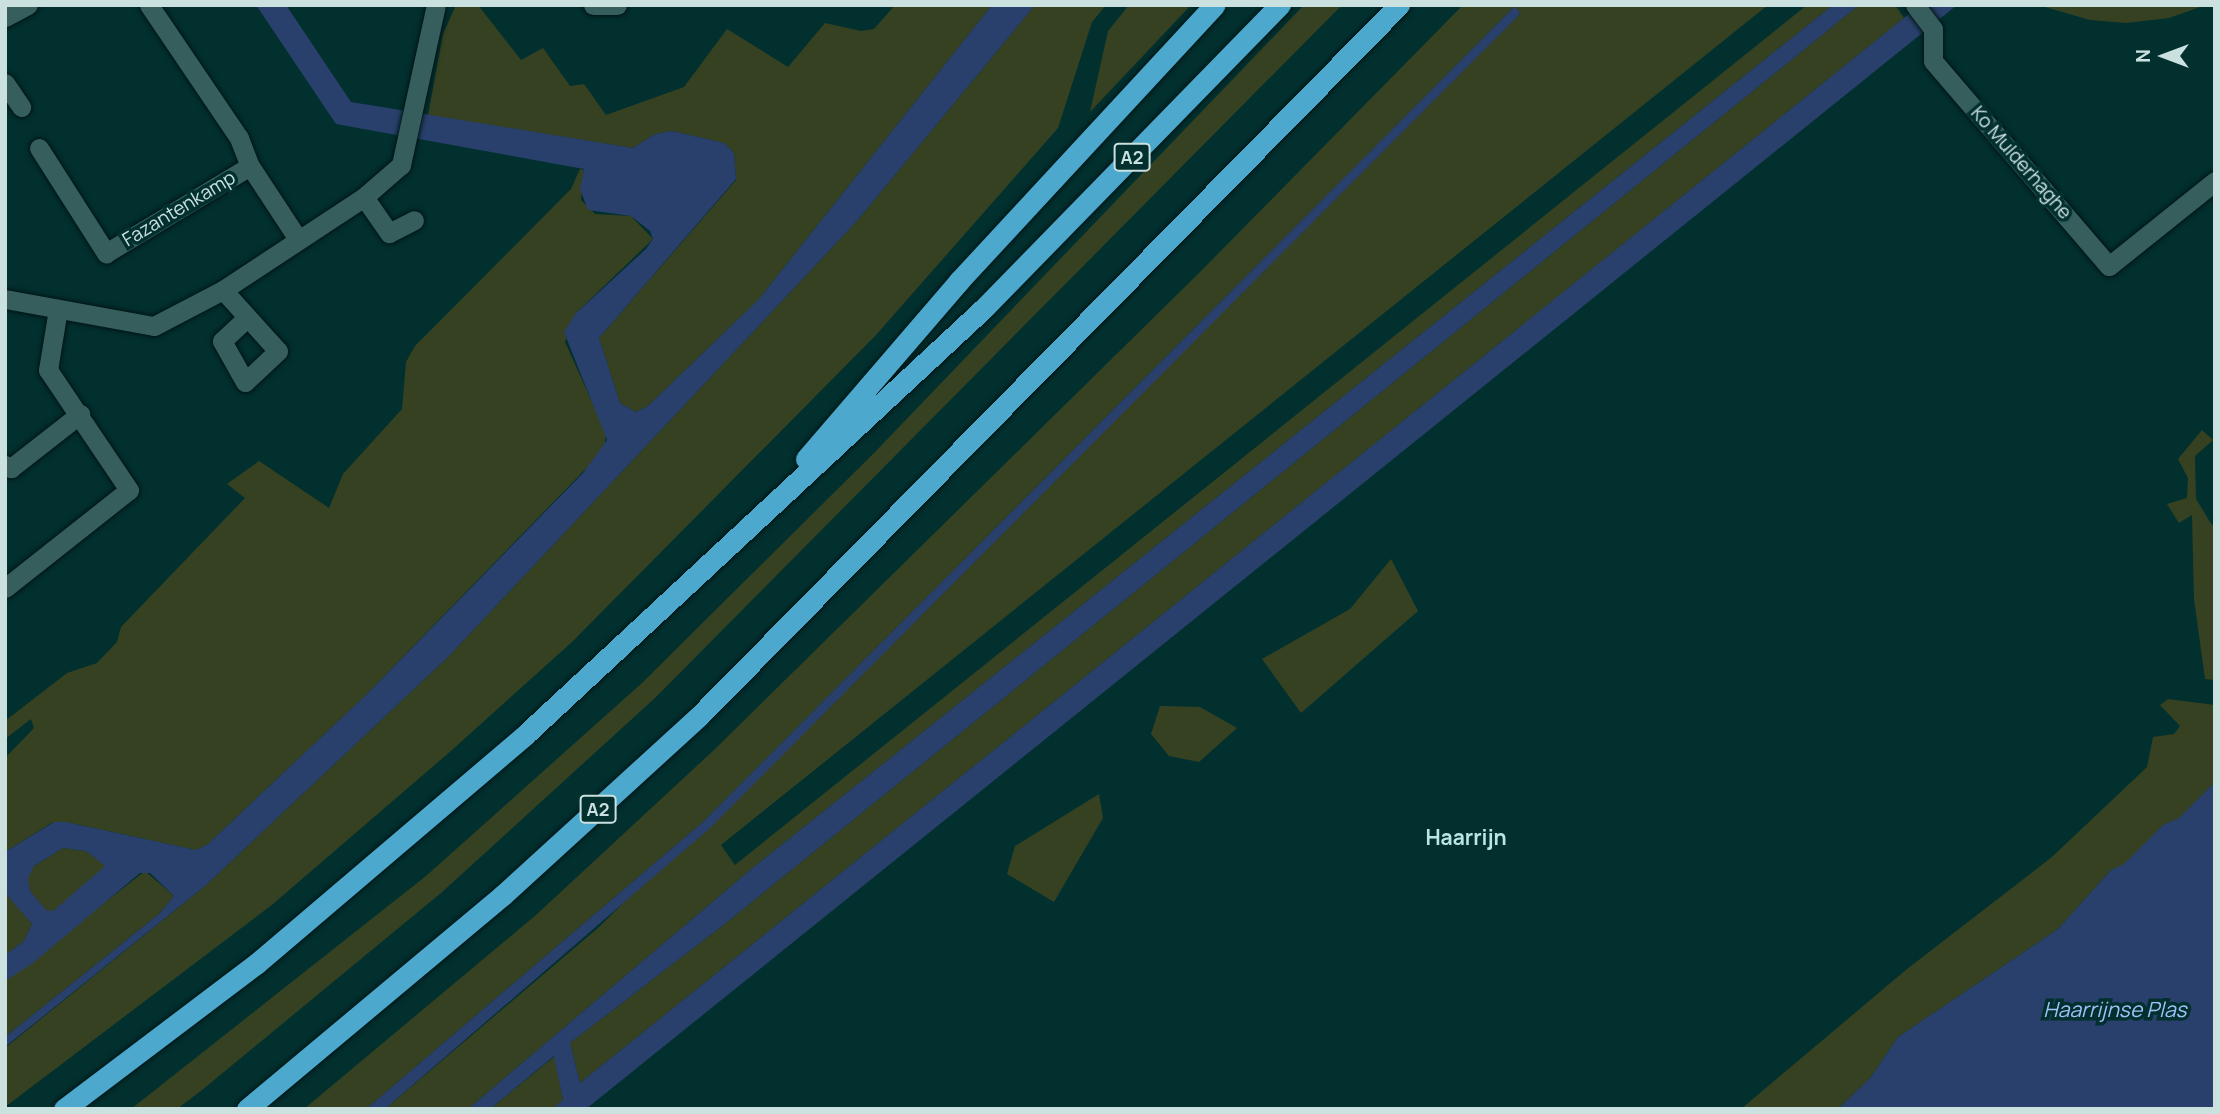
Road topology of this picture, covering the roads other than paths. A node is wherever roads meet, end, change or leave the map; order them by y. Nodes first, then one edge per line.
1 (28, 5) edge
2 (149, 5) edge
3 (436, 5) edge
4 (593, 5) edge
5 (617, 5) edge
6 (1215, 5) edge
7 (1280, 5) edge
8 (1399, 5) edge
9 (1914, 5) edge
10 (5, 17) edge
11 (5, 83) edge
12 (21, 107) dead end
13 (39, 148) dead end
14 (250, 166) junction
15 (2215, 180) edge
16 (364, 197) junction
17 (414, 220) dead end
18 (298, 239) junction
19 (223, 290) junction
20 (5, 299) edge
21 (58, 309) junction
22 (246, 318) dead end
23 (80, 414) junction
24 (5, 465) edge
25 (734, 543) junction
26 (5, 588) edge
27 (64, 1109) edge
28 (247, 1109) edge

1 - 10 street
2 - 14 street, Fazantenkamp
3 - 16 street
4 - 5 street
6 - 25 highway, A2
7 - 25 highway, A2
8 - 28 highway, A2
9 - 15 street, Ko Mulderhaghe
11 - 12 street
13 - 14 street, Fazantenkamp
14 - 18 street, Fazantenkamp
16 - 17 street
16 - 18 street
18 - 19 street
19 - 21 street
19 - 22 street
20 - 21 street
21 - 23 street
23 - 24 street
23 - 26 street
25 - 27 highway, A2

